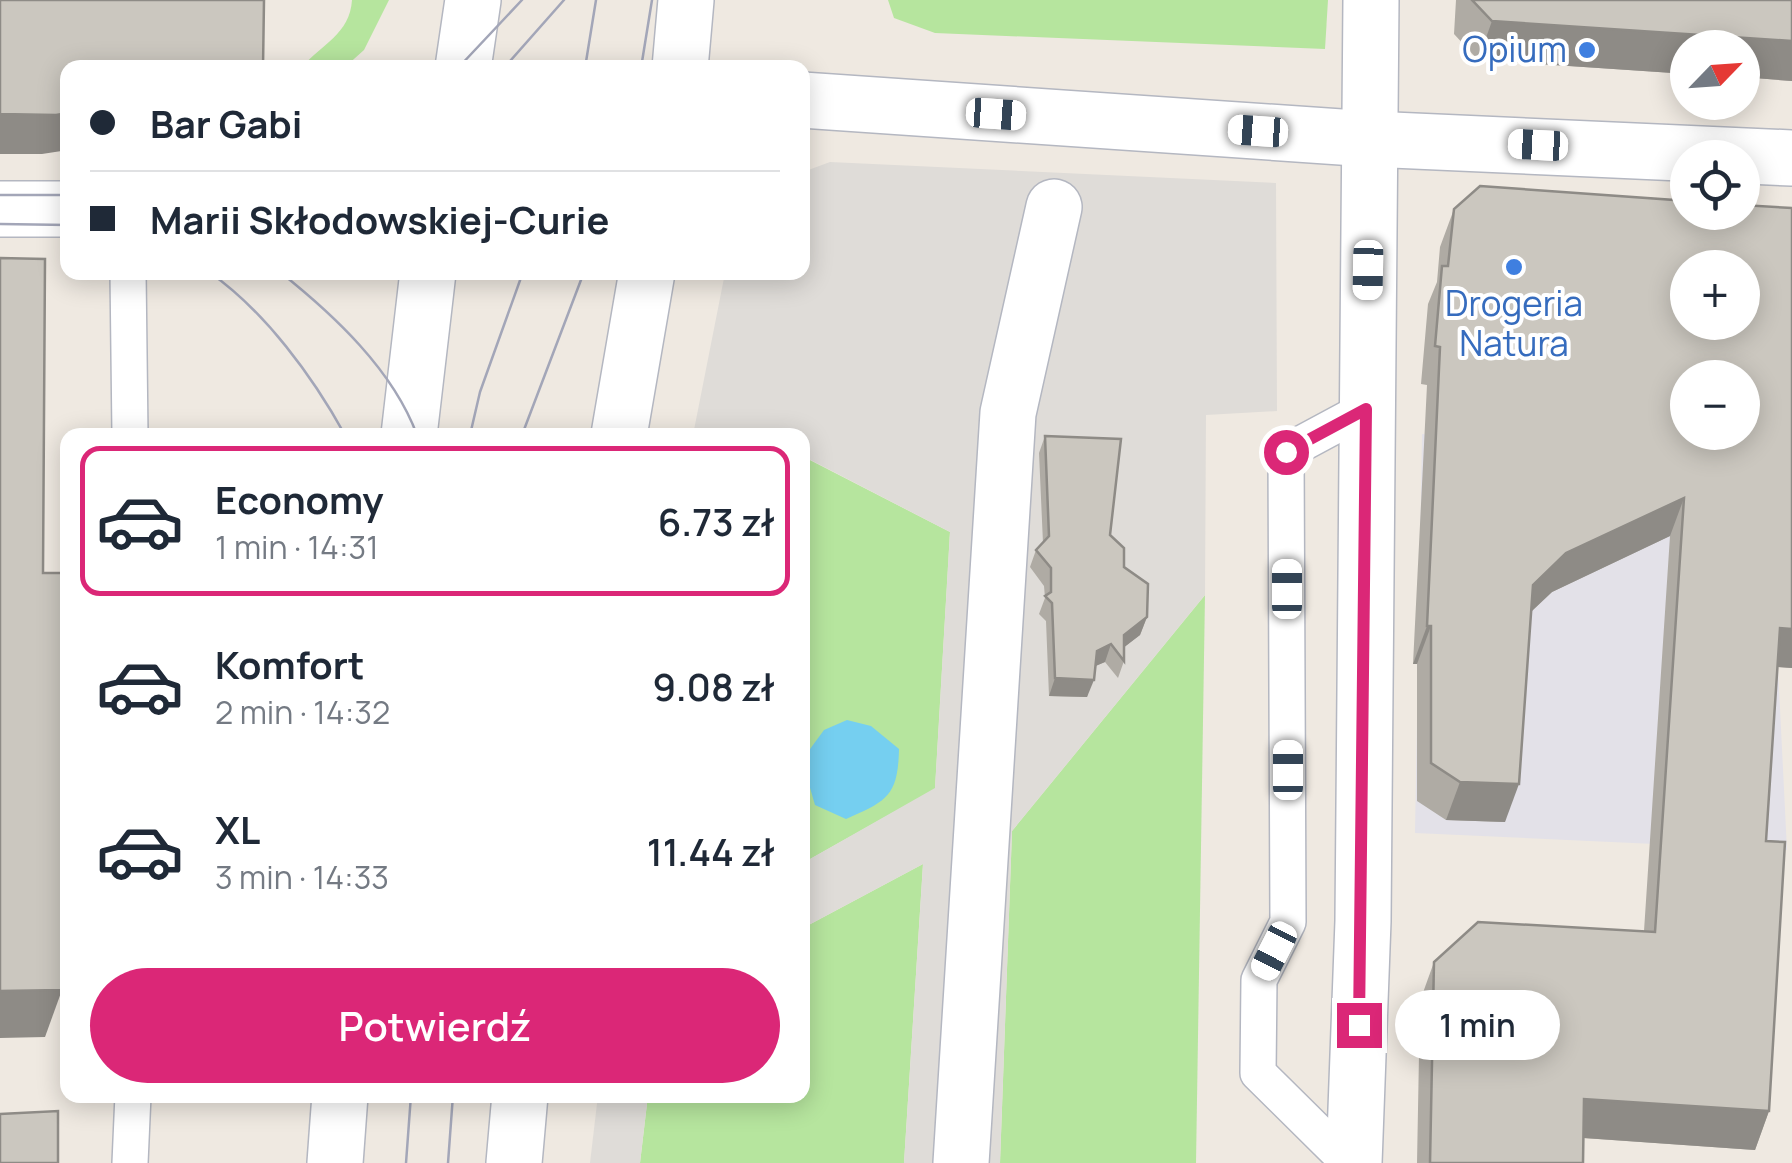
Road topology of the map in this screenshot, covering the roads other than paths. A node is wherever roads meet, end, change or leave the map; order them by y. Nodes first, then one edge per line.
1 (473, 0) edge
2 (686, 0) edge
3 (1370, 0) edge
4 (476, 60) edge
5 (681, 60) edge
6 (810, 101) edge
7 (1370, 139) junction
8 (1792, 158) edge
9 (1054, 207) dead end
10 (0, 209) edge
11 (60, 209) edge
12 (128, 280) edge
13 (427, 280) edge
14 (646, 280) edge
15 (1366, 409) junction
16 (130, 428) edge
17 (410, 428) edge
18 (620, 428) edge
19 (133, 1103) edge
20 (339, 1103) edge
21 (519, 1103) edge
22 (130, 1163) edge
23 (335, 1163) edge
24 (514, 1163) edge
25 (961, 1163) edge
26 (1352, 1163) edge

1 - 4 street
2 - 5 street
3 - 7 street
6 - 7 street
7 - 8 street
7 - 15 street
9 - 25 street
10 - 11 street
12 - 16 lane
13 - 17 street
14 - 18 street
15 - 26 street
15 - 26 lane
19 - 22 lane
20 - 23 street
21 - 24 street

